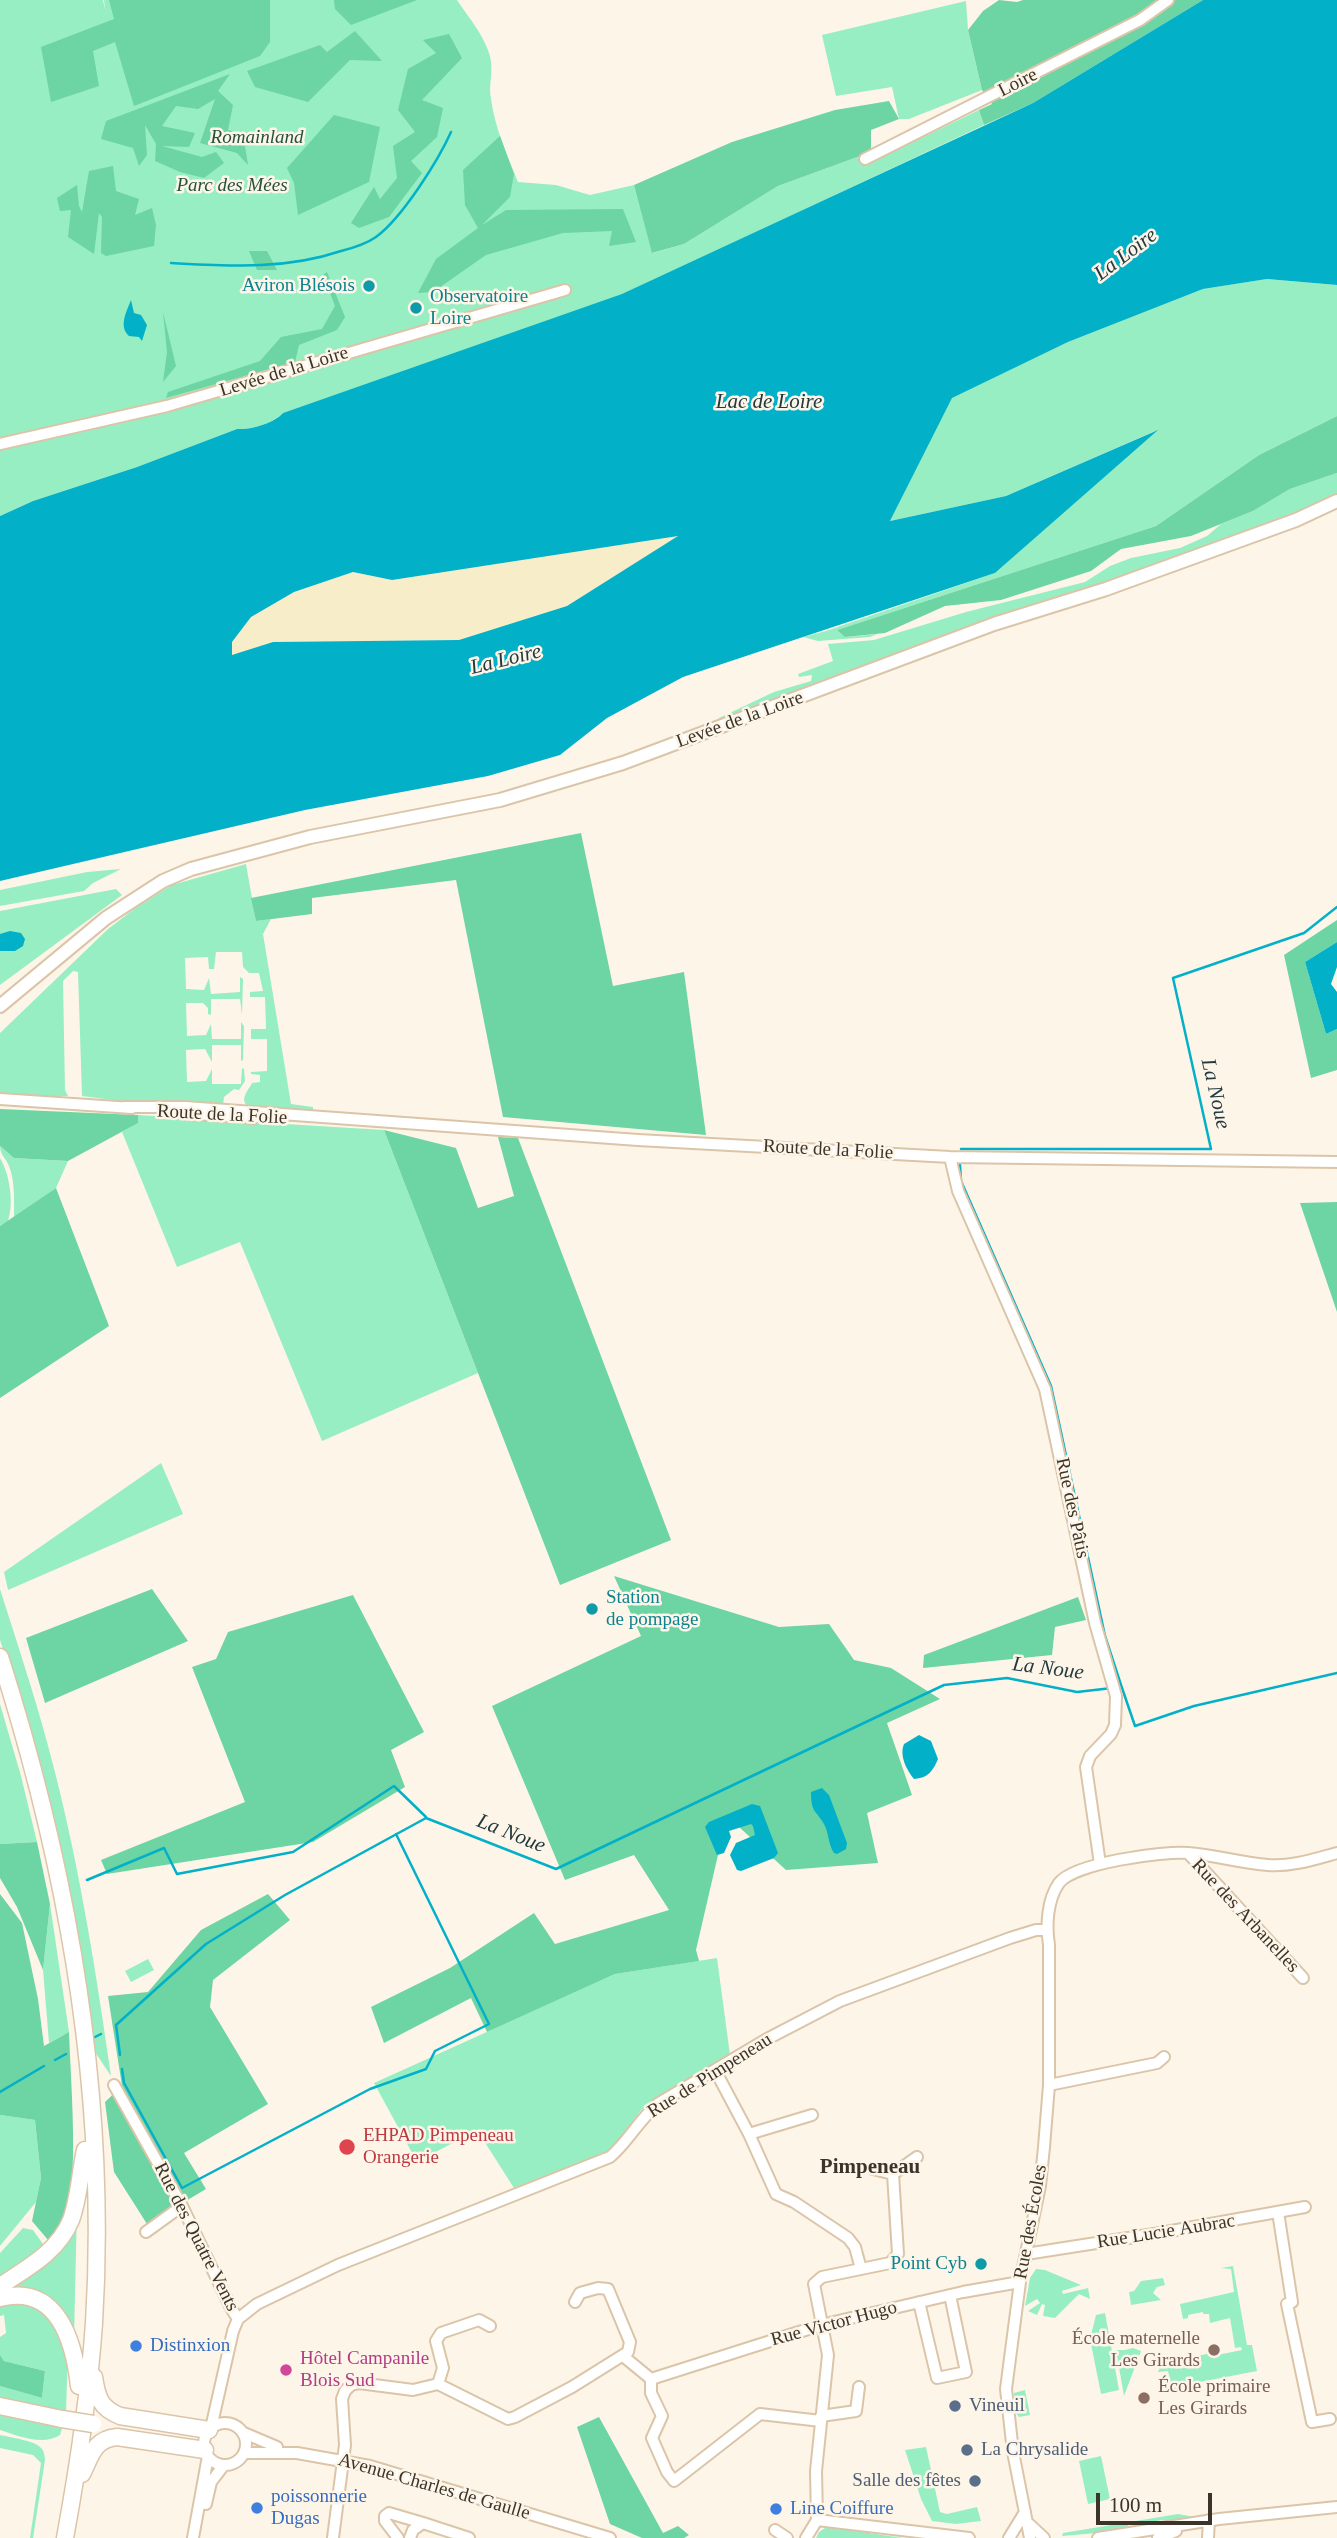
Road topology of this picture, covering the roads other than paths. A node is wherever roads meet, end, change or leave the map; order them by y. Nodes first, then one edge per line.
1 (1168, 0) edge
2 (865, 159) dead end
3 (565, 290) dead end
4 (0, 444) edge
5 (1337, 501) edge
6 (0, 1006) edge
7 (0, 1100) edge
8 (950, 1157) junction
9 (1337, 1162) edge
10 (0, 1657) edge
11 (0, 1685) edge
12 (1188, 1853) junction
13 (1337, 1853) edge
14 (1100, 1864) junction
15 (1046, 1930) junction
16 (1303, 1978) dead end
17 (1164, 2057) dead end
18 (715, 2070) junction
19 (114, 2085) dead end
20 (1049, 2085) junction
21 (812, 2115) dead end
22 (749, 2134) junction
23 (85, 2150) junction
24 (917, 2157) dead end
25 (873, 2169) dead end
26 (893, 2174) junction
27 (182, 2206) junction
28 (1306, 2207) dead end
29 (1278, 2212) junction
30 (146, 2232) dead end
31 (1027, 2254) junction
32 (860, 2269) junction
33 (1020, 2282) junction
34 (0, 2286) edge
35 (950, 2295) junction
36 (0, 2298) edge
37 (575, 2302) dead end
38 (919, 2302) junction
39 (238, 2319) junction
40 (821, 2325) junction
41 (490, 2326) dead end
42 (623, 2356) junction
43 (90, 2358) junction
44 (651, 2378) junction
45 (438, 2384) junction
46 (79, 2386) junction
47 (859, 2388) dead end
48 (219, 2396) junction
49 (0, 2406) edge
50 (821, 2419) junction
51 (1330, 2419) dead end
52 (230, 2423) junction
53 (244, 2433) junction
54 (207, 2441) junction
55 (245, 2453) junction
56 (297, 2453) junction
57 (343, 2460) junction
58 (224, 2465) junction
59 (73, 2492) junction
60 (1337, 2507) edge
61 (1025, 2512) junction
62 (817, 2520) junction
63 (1209, 2520) junction
64 (422, 2523) junction
65 (1195, 2523) junction
66 (1029, 2524) junction
67 (775, 2530) dead end
68 (55, 2538) edge
69 (65, 2538) edge
70 (193, 2538) edge
71 (200, 2538) edge
72 (333, 2538) edge
73 (398, 2538) edge
74 (410, 2538) edge
75 (469, 2538) edge
76 (610, 2538) edge
77 (787, 2538) edge
78 (806, 2538) edge
79 (970, 2538) edge
80 (1010, 2538) edge
81 (1030, 2538) edge
82 (1044, 2538) edge
83 (1098, 2538) edge
84 (1158, 2538) edge
85 (1208, 2538) edge

1 - 2 street, Loire
3 - 4 street, Levée de la Loire
5 - 6 main road, Levée de la Loire
7 - 8 street, Route de la Folie
8 - 9 street, Route de la Folie
8 - 14 street, Rue des Pâtis
10 - 43 highway
11 - 23 highway
12 - 13 street
12 - 14 street
12 - 16 street, Rue des Arbanelles
14 - 15 street, Rue des Écoles
15 - 18 street, Rue de Pimpeneau
15 - 20 street, Rue des Écoles
17 - 20 street
18 - 22 street
18 - 39 street, Rue de Pimpeneau
19 - 27 street, Rue des Quatre Vents
20 - 31 street, Rue des Écoles
21 - 22 street
22 - 32 street
23 - 34 highway
23 - 46 highway
24 - 26 street
25 - 26 street
26 - 32 street
27 - 30 street
27 - 39 street, Rue des Quatre Vents
28 - 29 street, Rue Lucie Aubrac
29 - 31 street, Rue Lucie Aubrac
29 - 51 street
31 - 33 street, Rue des Écoles
32 - 40 street
33 - 35 street, Rue Victor Hugo
33 - 61 street, Rue des Écoles
35 - 38 street, Rue Victor Hugo
35 - 38 street
36 - 46 highway
37 - 42 street
38 - 40 street, Rue Victor Hugo
39 - 48 street, Rue des Quatre Vents
40 - 44 street, Rue Victor Hugo
40 - 50 street
41 - 45 street
42 - 44 street
42 - 45 street
43 - 54 highway
43 - 59 highway
44 - 50 street
45 - 57 street
46 - 68 highway
47 - 50 street
48 - 52 street
48 - 54 street, Rue des Quatre Vents
49 - 54 highway, bridge
50 - 62 street
52 - 53 street
52 - 54 street
53 - 55 street
53 - 56 street, Avenue Charles de Gaulle
54 - 58 street
54 - 59 highway
54 - 70 street, Rue des Quatre Vents
55 - 56 street, Avenue Charles de Gaulle
55 - 58 street
56 - 57 street, Avenue Charles de Gaulle
57 - 72 street
57 - 76 street, Avenue Charles de Gaulle
58 - 71 street
59 - 69 highway
60 - 63 street
61 - 66 street, Rue des Écoles
61 - 80 street
62 - 78 street
62 - 79 street
63 - 65 street
63 - 85 street
64 - 73 street
64 - 74 street
64 - 75 street
65 - 83 street
65 - 84 street
66 - 81 street, Rue des Écoles
66 - 82 street, Rue des Écoles
67 - 77 street

